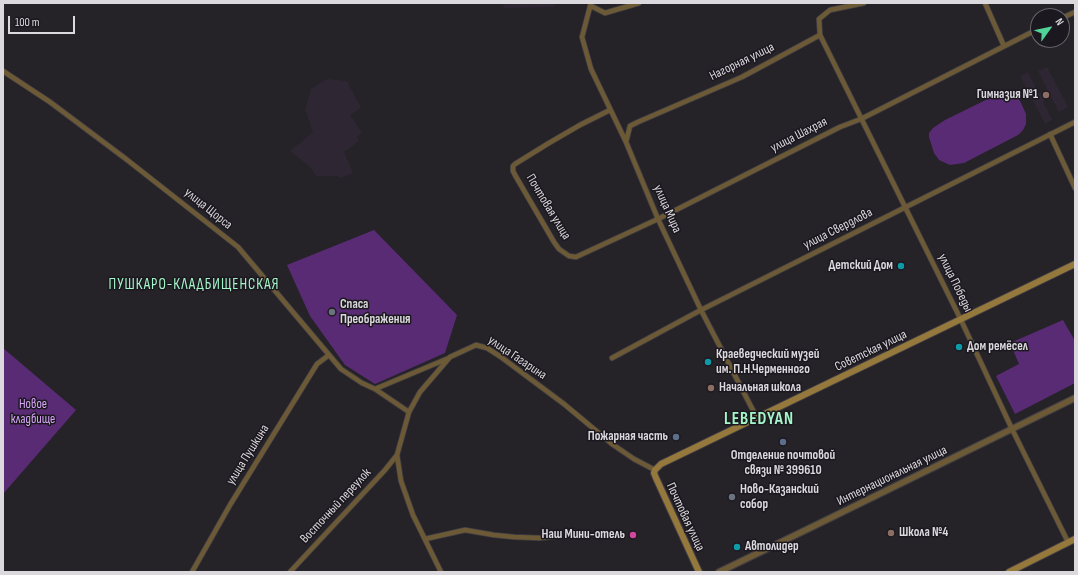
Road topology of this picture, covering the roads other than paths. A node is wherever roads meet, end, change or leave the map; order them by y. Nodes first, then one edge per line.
1 (638, 3) edge
2 (864, 3) edge
3 (984, 3) edge
4 (591, 5) edge
5 (1030, 33) edge
6 (820, 35) junction
7 (1004, 46) junction
8 (3, 71) edge
9 (610, 110) junction
10 (861, 119) junction
11 (1075, 122) edge
12 (1050, 134) junction
13 (626, 142) junction
14 (1075, 188) edge
15 (905, 208) junction
16 (658, 219) junction
17 (569, 256) joint
18 (1075, 264) edge
19 (702, 310) junction
20 (961, 320) junction
21 (329, 355) junction
22 (450, 357) junction
23 (612, 358) dead end
24 (375, 389) junction
25 (1075, 398) edge
26 (410, 412) junction
27 (757, 418) junction
28 (1012, 429) junction
29 (397, 455) junction
30 (655, 470) junction
31 (559, 536) dead end
32 (425, 539) junction
33 (1075, 539) edge
34 (1068, 542) junction
35 (192, 572) edge
36 (290, 572) edge
37 (441, 572) edge
38 (699, 572) edge
39 (719, 572) edge
40 (1009, 572) edge

1 - 4 street
2 - 6 street
3 - 7 street
4 - 9 street, улица Мира
5 - 7 street, улица Шахрая
6 - 10 street, улица Победы
6 - 13 street, Нагорная улица
7 - 10 street, улица Шахрая
8 - 21 street, улица Щорса
9 - 13 street, улица Мира
9 - 17 street, Почтовая улица
10 - 15 street, улица Победы
10 - 16 street, улица Шахрая
11 - 12 street, улица Свердлова
12 - 14 street
12 - 15 street, улица Свердлова
13 - 16 street, улица Мира
15 - 19 street, улица Свердлова
15 - 20 street, улица Победы
16 - 17 street, улица Шахрая
16 - 19 street, улица Мира
18 - 20 main road, Советская улица
19 - 23 street, улица Свердлова
19 - 27 street, улица Мира
20 - 27 main road, Советская улица
20 - 28 street, улица Победы
21 - 24 street, улица Щорса
21 - 35 street, улица Пушкина
22 - 24 street
22 - 26 street, улица Гагарина
22 - 30 street, улица Гагарина
24 - 26 street, улица Щорса
25 - 28 street, Интернациональная улица
26 - 29 street, улица Гагарина
27 - 30 main road, Советская улица
28 - 34 street, улица Победы
28 - 39 street, Интернациональная улица
29 - 32 street, улица Гагарина
29 - 36 street, Восточный переулок
30 - 38 main road, Почтовая улица
31 - 32 street
32 - 37 street, улица Гагарина
33 - 34 main road
34 - 40 main road

